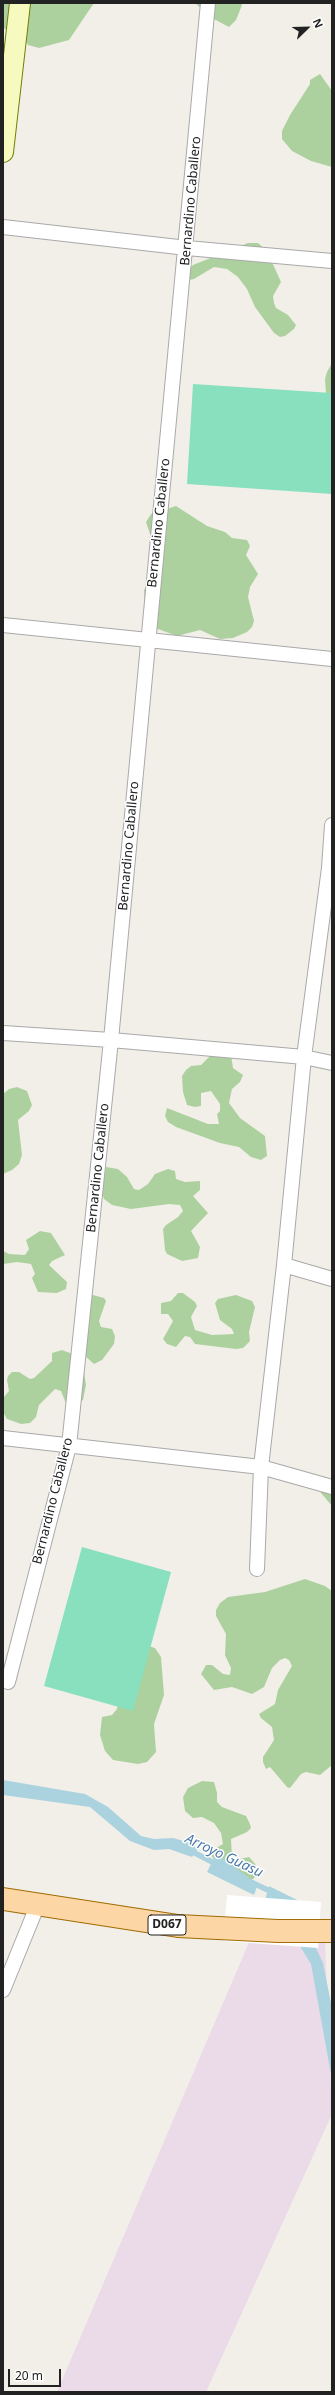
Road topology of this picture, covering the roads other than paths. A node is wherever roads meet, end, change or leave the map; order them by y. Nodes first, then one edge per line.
1 (20, 3) edge
2 (208, 3) edge
3 (3, 152) edge
4 (3, 227) edge
5 (187, 248) junction
6 (332, 260) edge
7 (3, 625) edge
8 (148, 641) junction
9 (332, 659) edge
10 (332, 825) edge
11 (330, 868) edge
12 (3, 1033) edge
13 (111, 1040) junction
14 (304, 1057) junction
15 (332, 1063) edge
16 (284, 1265) junction
17 (332, 1279) edge
18 (3, 1438) edge
19 (69, 1446) junction
20 (261, 1467) junction
21 (332, 1487) edge
22 (257, 1569) dead end
23 (8, 1682) dead end
24 (3, 1899) edge
25 (38, 1904) junction
26 (332, 1931) edge
27 (3, 1990) edge

1 - 3 street
2 - 5 street, Bernardino Caballero
4 - 5 street
5 - 6 street
5 - 8 street, Bernardino Caballero
7 - 8 street
8 - 9 street
8 - 13 street, Bernardino Caballero
10 - 11 street
11 - 14 street
12 - 13 street
13 - 14 street
13 - 19 street, Bernardino Caballero
14 - 15 street
14 - 16 street
16 - 17 street
16 - 20 street
18 - 19 street
19 - 20 street
19 - 23 street, Bernardino Caballero
20 - 21 street
20 - 22 street
24 - 25 main road, D067
25 - 26 main road, D067
25 - 27 street

